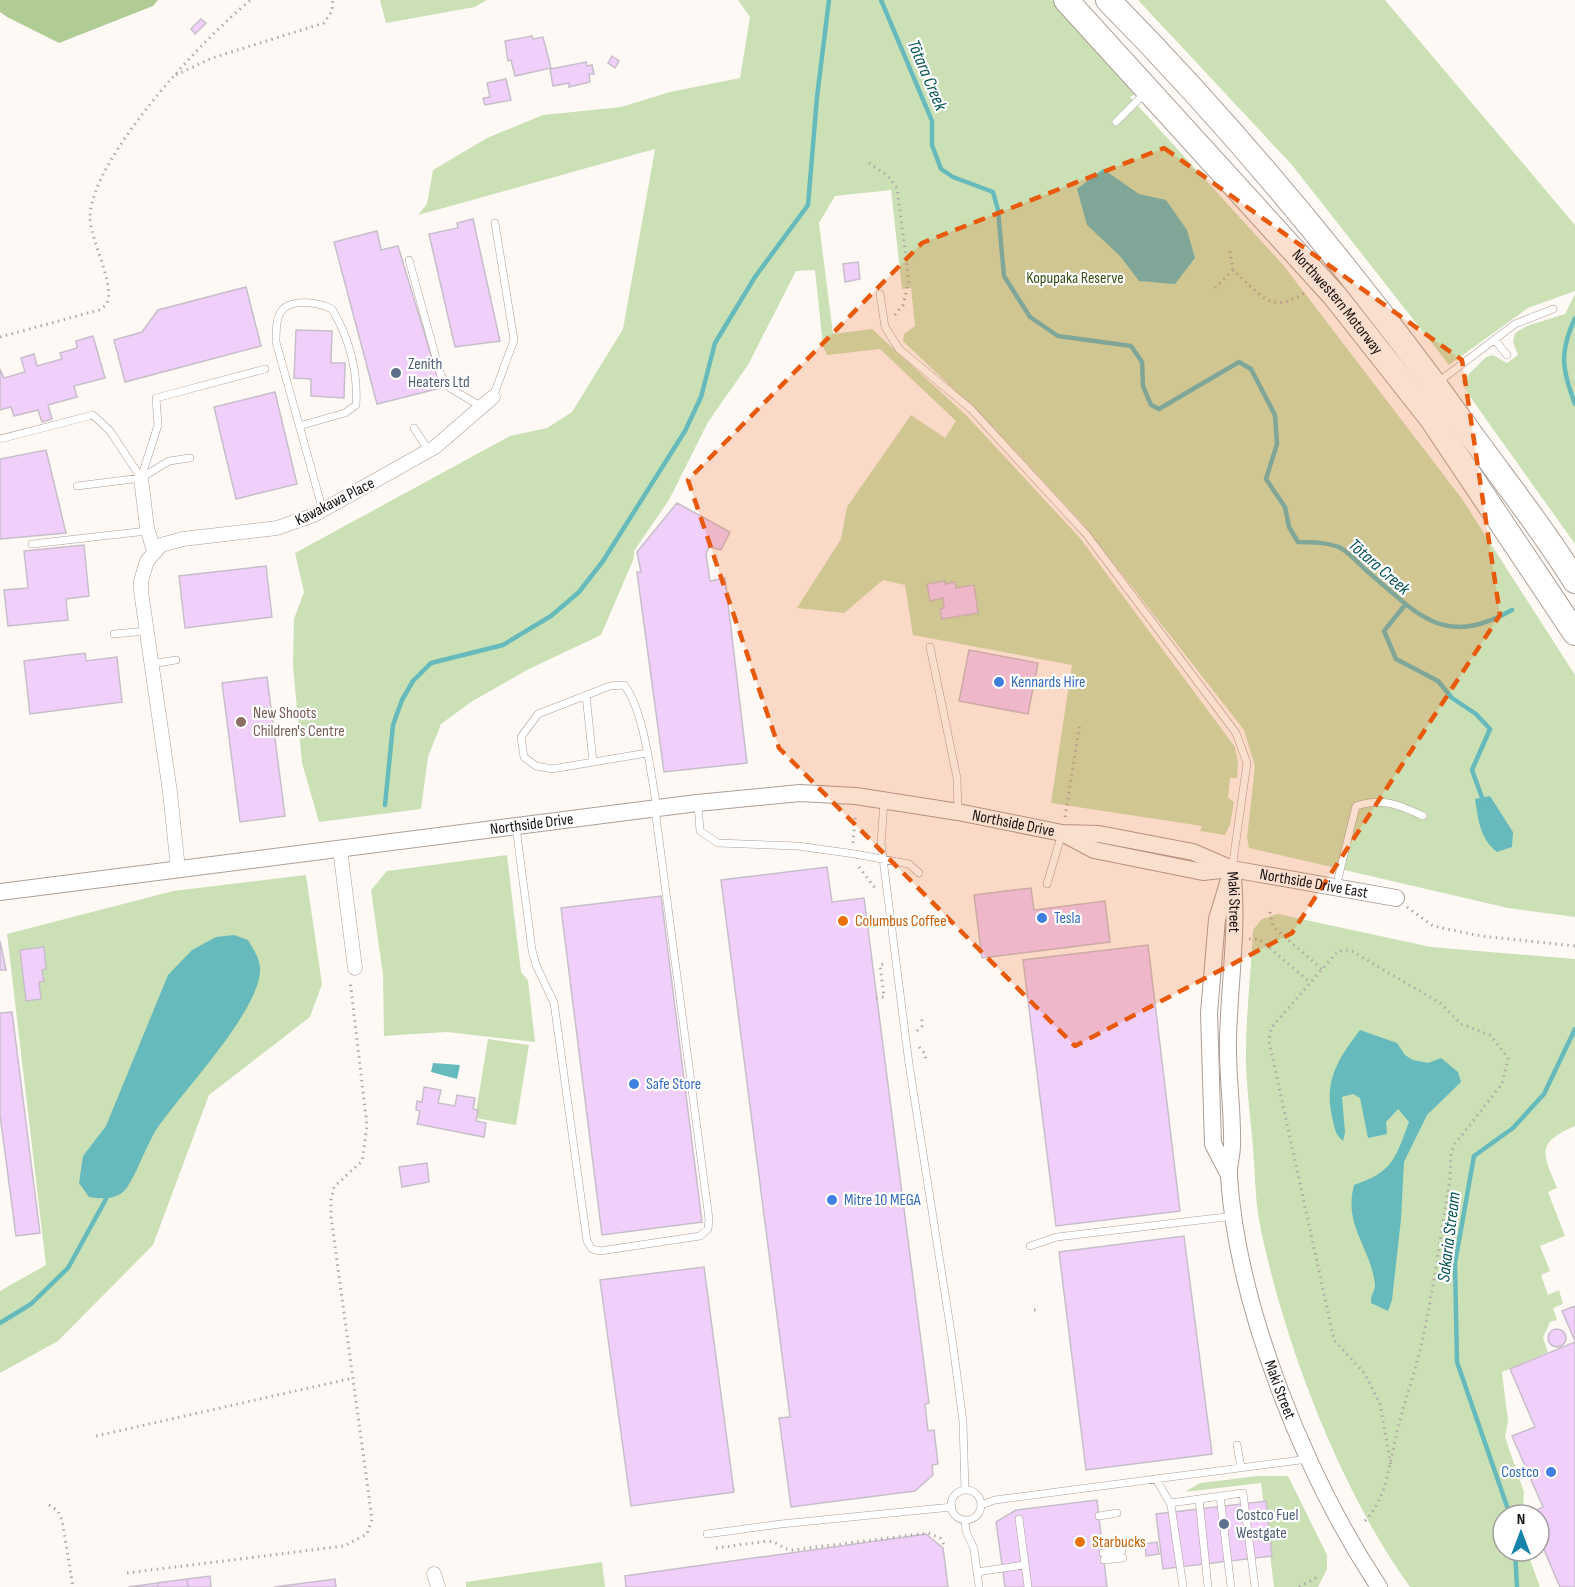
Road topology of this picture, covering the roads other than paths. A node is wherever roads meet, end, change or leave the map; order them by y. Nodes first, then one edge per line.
1 (1066, 0) edge
2 (1108, 0) edge
3 (1149, 89) junction
4 (1116, 122) dead end
5 (495, 223) dead end
6 (409, 260) dead end
7 (880, 294) dead end
8 (1553, 309) dead end
9 (1495, 340) junction
10 (1507, 354) dead end
11 (265, 369) dead end
12 (1435, 385) junction
13 (493, 397) joint
14 (482, 407) junction
15 (299, 426) junction
16 (414, 428) dead end
17 (0, 438) edge
18 (429, 451) junction
19 (189, 458) dead end
20 (141, 478) junction
21 (77, 486) dead end
22 (322, 511) junction
23 (147, 531) junction
24 (32, 544) dead end
25 (154, 551) junction
26 (1575, 581) edge
27 (147, 631) junction
28 (1575, 633) edge
29 (114, 634) dead end
30 (930, 647) dead end
31 (176, 660) dead end
32 (151, 664) junction
33 (586, 695) junction
34 (647, 753) junction
35 (593, 762) junction
36 (884, 800) junction
37 (698, 803) junction
38 (656, 808) junction
39 (958, 812) junction
40 (1423, 816) dead end
41 (516, 827) junction
42 (1062, 833) junction
43 (340, 849) junction
44 (883, 860) junction
45 (178, 869) junction
46 (1233, 869) junction
47 (919, 873) dead end
48 (1047, 884) dead end
49 (1336, 887) junction
50 (0, 892) edge
51 (1396, 898) road end
52 (355, 968) road end
53 (1235, 1216) junction
54 (1030, 1246) dead end
55 (1237, 1445) dead end
56 (1309, 1459) junction
57 (1241, 1467) junction
58 (1156, 1479) junction
59 (965, 1490) junction
60 (1220, 1496) junction
61 (1199, 1499) junction
62 (1170, 1503) junction
63 (981, 1505) junction
64 (952, 1507) junction
65 (1117, 1513) dead end
66 (1100, 1516) dead end
67 (1019, 1519) dead end
68 (965, 1520) junction
69 (707, 1534) dead end
70 (1122, 1555) dead end
71 (1104, 1557) dead end
72 (1025, 1565) junction
73 (977, 1572) junction
74 (1374, 1585) edge
75 (979, 1587) edge
76 (1028, 1587) edge
77 (1184, 1587) edge
78 (1208, 1587) edge
79 (1231, 1587) edge
80 (1255, 1587) edge

1 - 3 highway, Northwestern Motorway
2 - 12 highway, Northwestern Motorway
3 - 4 lane
3 - 28 highway, Northwestern Motorway
5 - 13 lane
6 - 14 lane
7 - 46 lane
8 - 9 lane
9 - 10 lane
9 - 12 lane
11 - 20 lane
12 - 26 highway, Northwestern Motorway
13 - 14 street, Kawakawa Place
14 - 18 street, Kawakawa Place
15 - 15 lane
15 - 22 lane
16 - 18 lane
17 - 20 lane
18 - 22 street, Kawakawa Place
19 - 20 lane
20 - 21 lane
20 - 23 street
22 - 25 street, Kawakawa Place
23 - 24 lane
23 - 25 street
25 - 27 street
27 - 29 lane
27 - 32 street
30 - 39 lane
31 - 32 lane
32 - 45 street
33 - 34 lane
33 - 35 lane
33 - 35 lane
34 - 35 lane
34 - 38 lane
36 - 37 street, Northside Drive
36 - 39 street, Northside Drive
36 - 44 lane
37 - 38 street, Northside Drive
37 - 44 lane
38 - 41 street, Northside Drive
38 - 41 lane
39 - 42 street, Northside Drive
40 - 49 lane
41 - 43 street, Northside Drive
42 - 46 street, Northside Drive
42 - 48 lane
43 - 45 street, Northside Drive
43 - 52 street
44 - 47 lane
44 - 59 lane
45 - 50 street, Northside Drive
46 - 49 street, Northside Drive East
46 - 53 street, Maki Street
49 - 51 street, Northside Drive East
53 - 54 lane
53 - 56 street, Maki Street
55 - 57 lane
56 - 57 lane
56 - 74 street, Maki Street
57 - 58 lane
58 - 62 lane
58 - 63 lane
59 - 63 lane
59 - 64 lane
60 - 61 lane
60 - 79 lane
60 - 80 lane
61 - 62 lane
61 - 78 lane
62 - 77 lane
63 - 68 lane
64 - 68 lane
64 - 69 lane
65 - 66 lane
67 - 72 lane
68 - 73 lane
70 - 71 lane
72 - 73 lane
72 - 76 lane
73 - 75 lane

